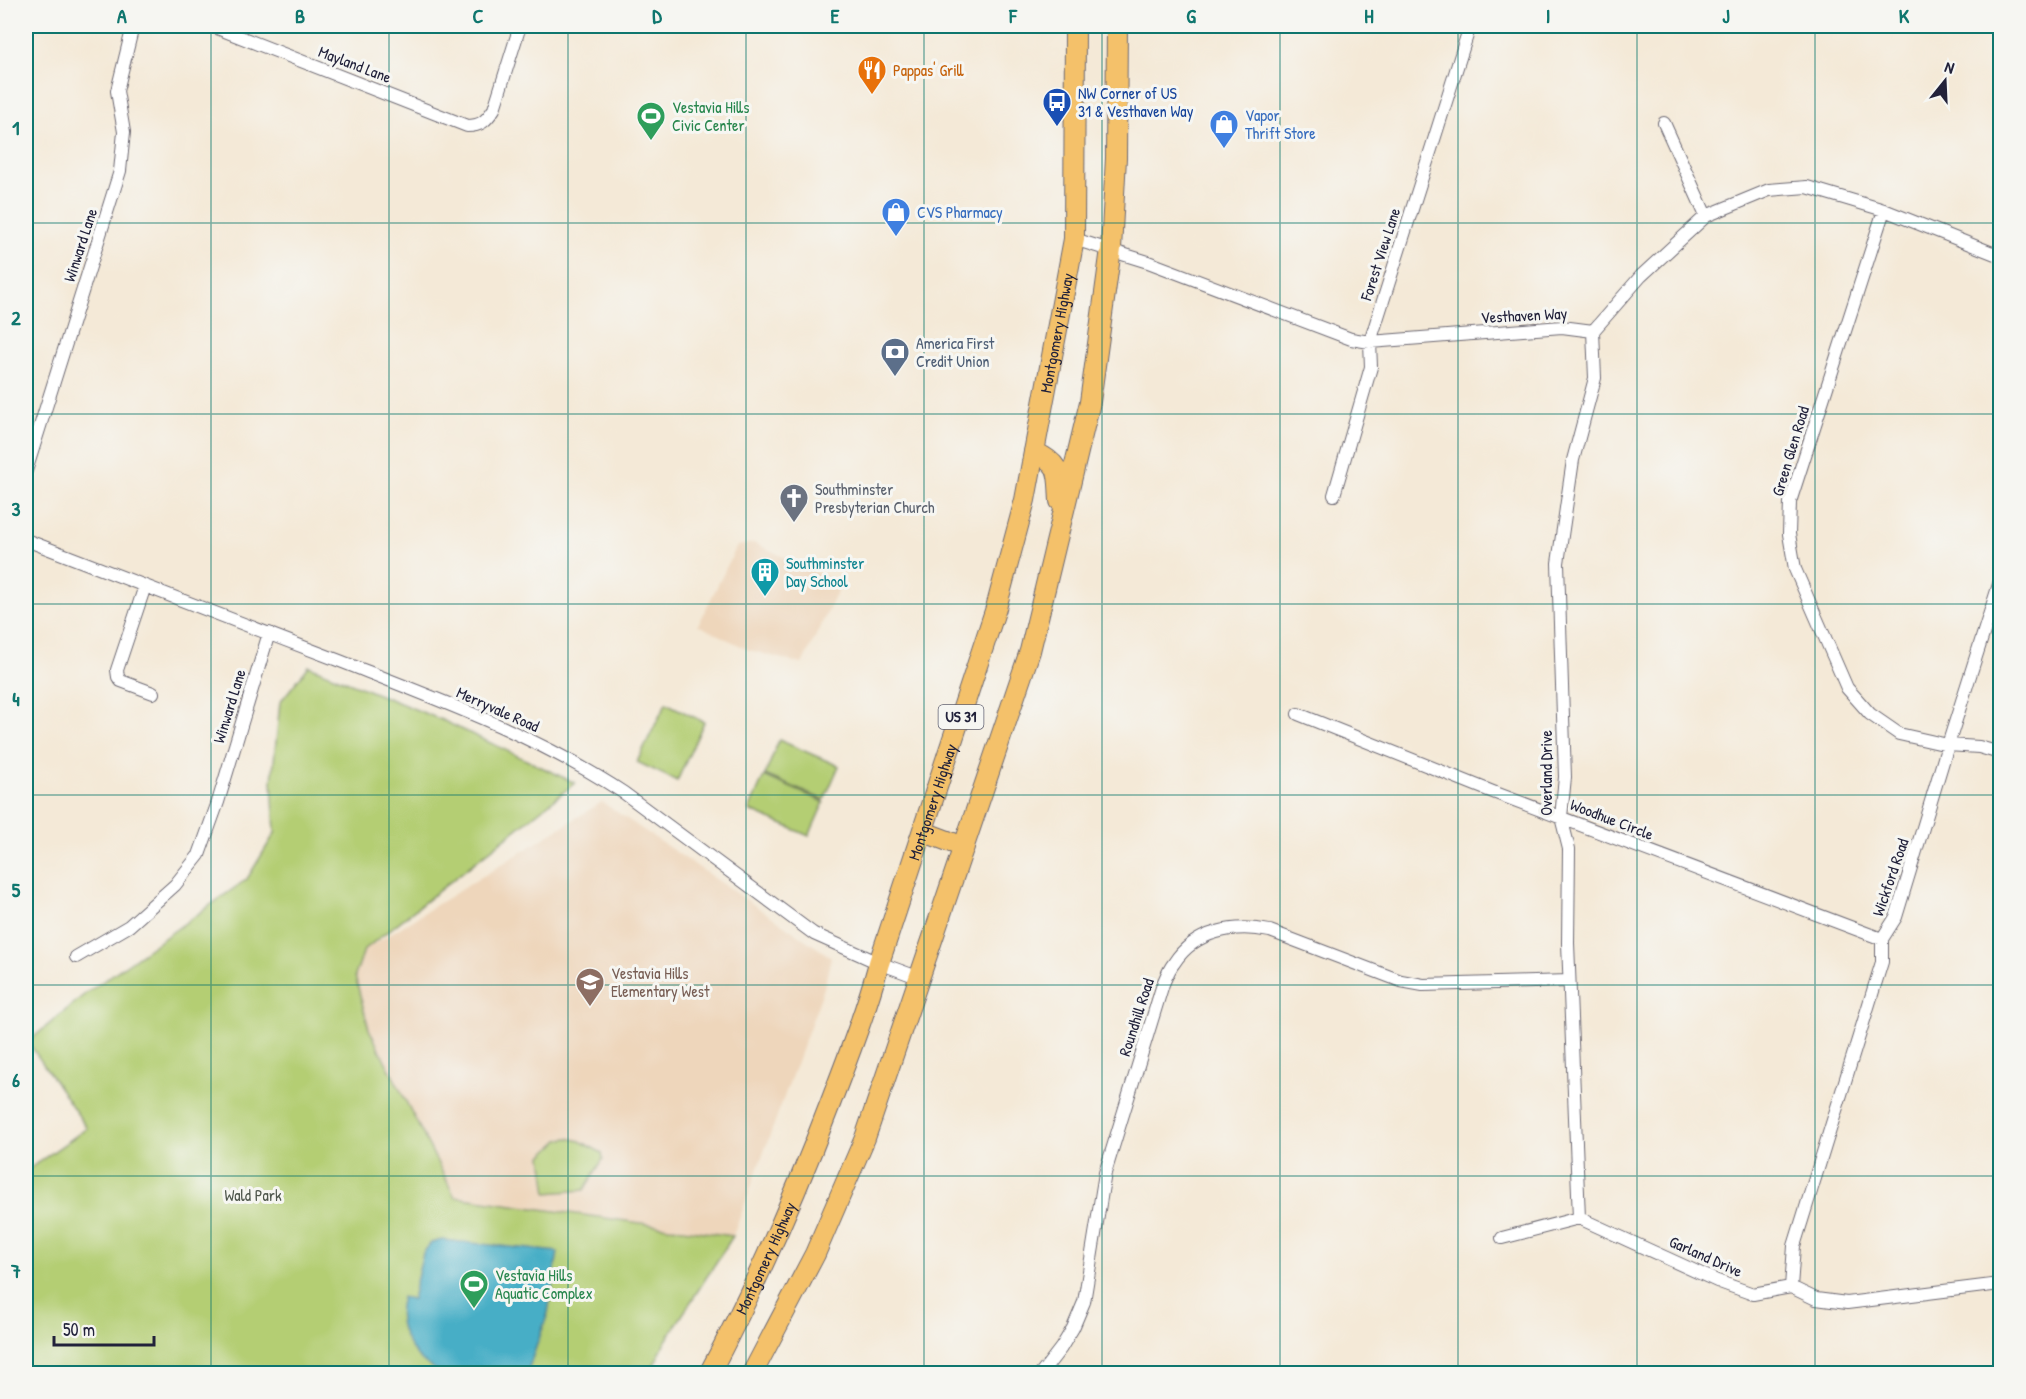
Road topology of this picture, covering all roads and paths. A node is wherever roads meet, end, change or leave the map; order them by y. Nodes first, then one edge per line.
1 (133, 26) edge
2 (212, 26) edge
3 (520, 26) edge
4 (1075, 26) edge
5 (1117, 26) edge
6 (1470, 26) edge
7 (1665, 123) dead end
8 (1884, 210) junction
9 (1706, 216) junction
10 (1074, 239) junction
11 (1111, 249) junction
12 (2001, 256) edge
13 (1593, 331) junction
14 (1370, 342) junction
15 (1034, 452) junction
16 (26, 471) edge
17 (1334, 495) dead end
18 (1061, 519) junction
19 (26, 540) edge
20 (2001, 581) edge
21 (145, 586) junction
22 (269, 633) junction
23 (153, 693) dead end
24 (1298, 714) dead end
25 (1948, 745) junction
26 (2001, 753) edge
27 (1561, 817) junction
28 (924, 832) junction
29 (964, 847) junction
30 (1882, 939) junction
31 (76, 957) dead end
32 (879, 963) junction
33 (920, 978) junction
34 (1569, 981) junction
35 (1579, 1218) junction
36 (1502, 1238) dead end
37 (2001, 1284) edge
38 (1791, 1287) junction
39 (710, 1373) edge
40 (752, 1374) edge
41 (1041, 1374) edge

1 - 16 street, Winward Lane
2 - 3 street, Mayland Lane
4 - 10 main road, Montgomery Highway / US 31
5 - 11 main road, US 31
6 - 14 street, Forest View Lane
7 - 9 street
8 - 9 street
8 - 12 street
8 - 25 street, Green Glen Road
9 - 13 street
10 - 11 street, Vesthaven Way
10 - 15 main road, Montgomery Highway / US 31
11 - 14 street, Vesthaven Way
11 - 18 main road, US 31
13 - 14 street, Vesthaven Way
13 - 27 street, Overland Drive
14 - 17 street, Forest View Lane
15 - 18 main road
15 - 28 main road, Montgomery Highway / US 31
18 - 29 main road, US 31
19 - 21 street, Merryvale Road
20 - 25 street, Wickford Road
21 - 22 street, Merryvale Road
21 - 23 street
22 - 31 street, Winward Lane
22 - 32 street, Merryvale Road
24 - 27 street, Woodhue Circle
25 - 26 street, Green Glen Road
25 - 30 street, Wickford Road
27 - 30 street, Woodhue Circle
27 - 34 street, Overland Drive
28 - 29 main road
28 - 32 main road, Montgomery Highway / US 31
29 - 33 main road, US 31
30 - 38 street, Wickford Road
32 - 33 street, Merryvale Road
32 - 39 main road, Montgomery Highway / US 31
33 - 40 main road, US 31
34 - 35 street, Overland Drive
34 - 41 street, Roundhill Road
35 - 36 street
35 - 38 street, Garland Drive
37 - 38 street

